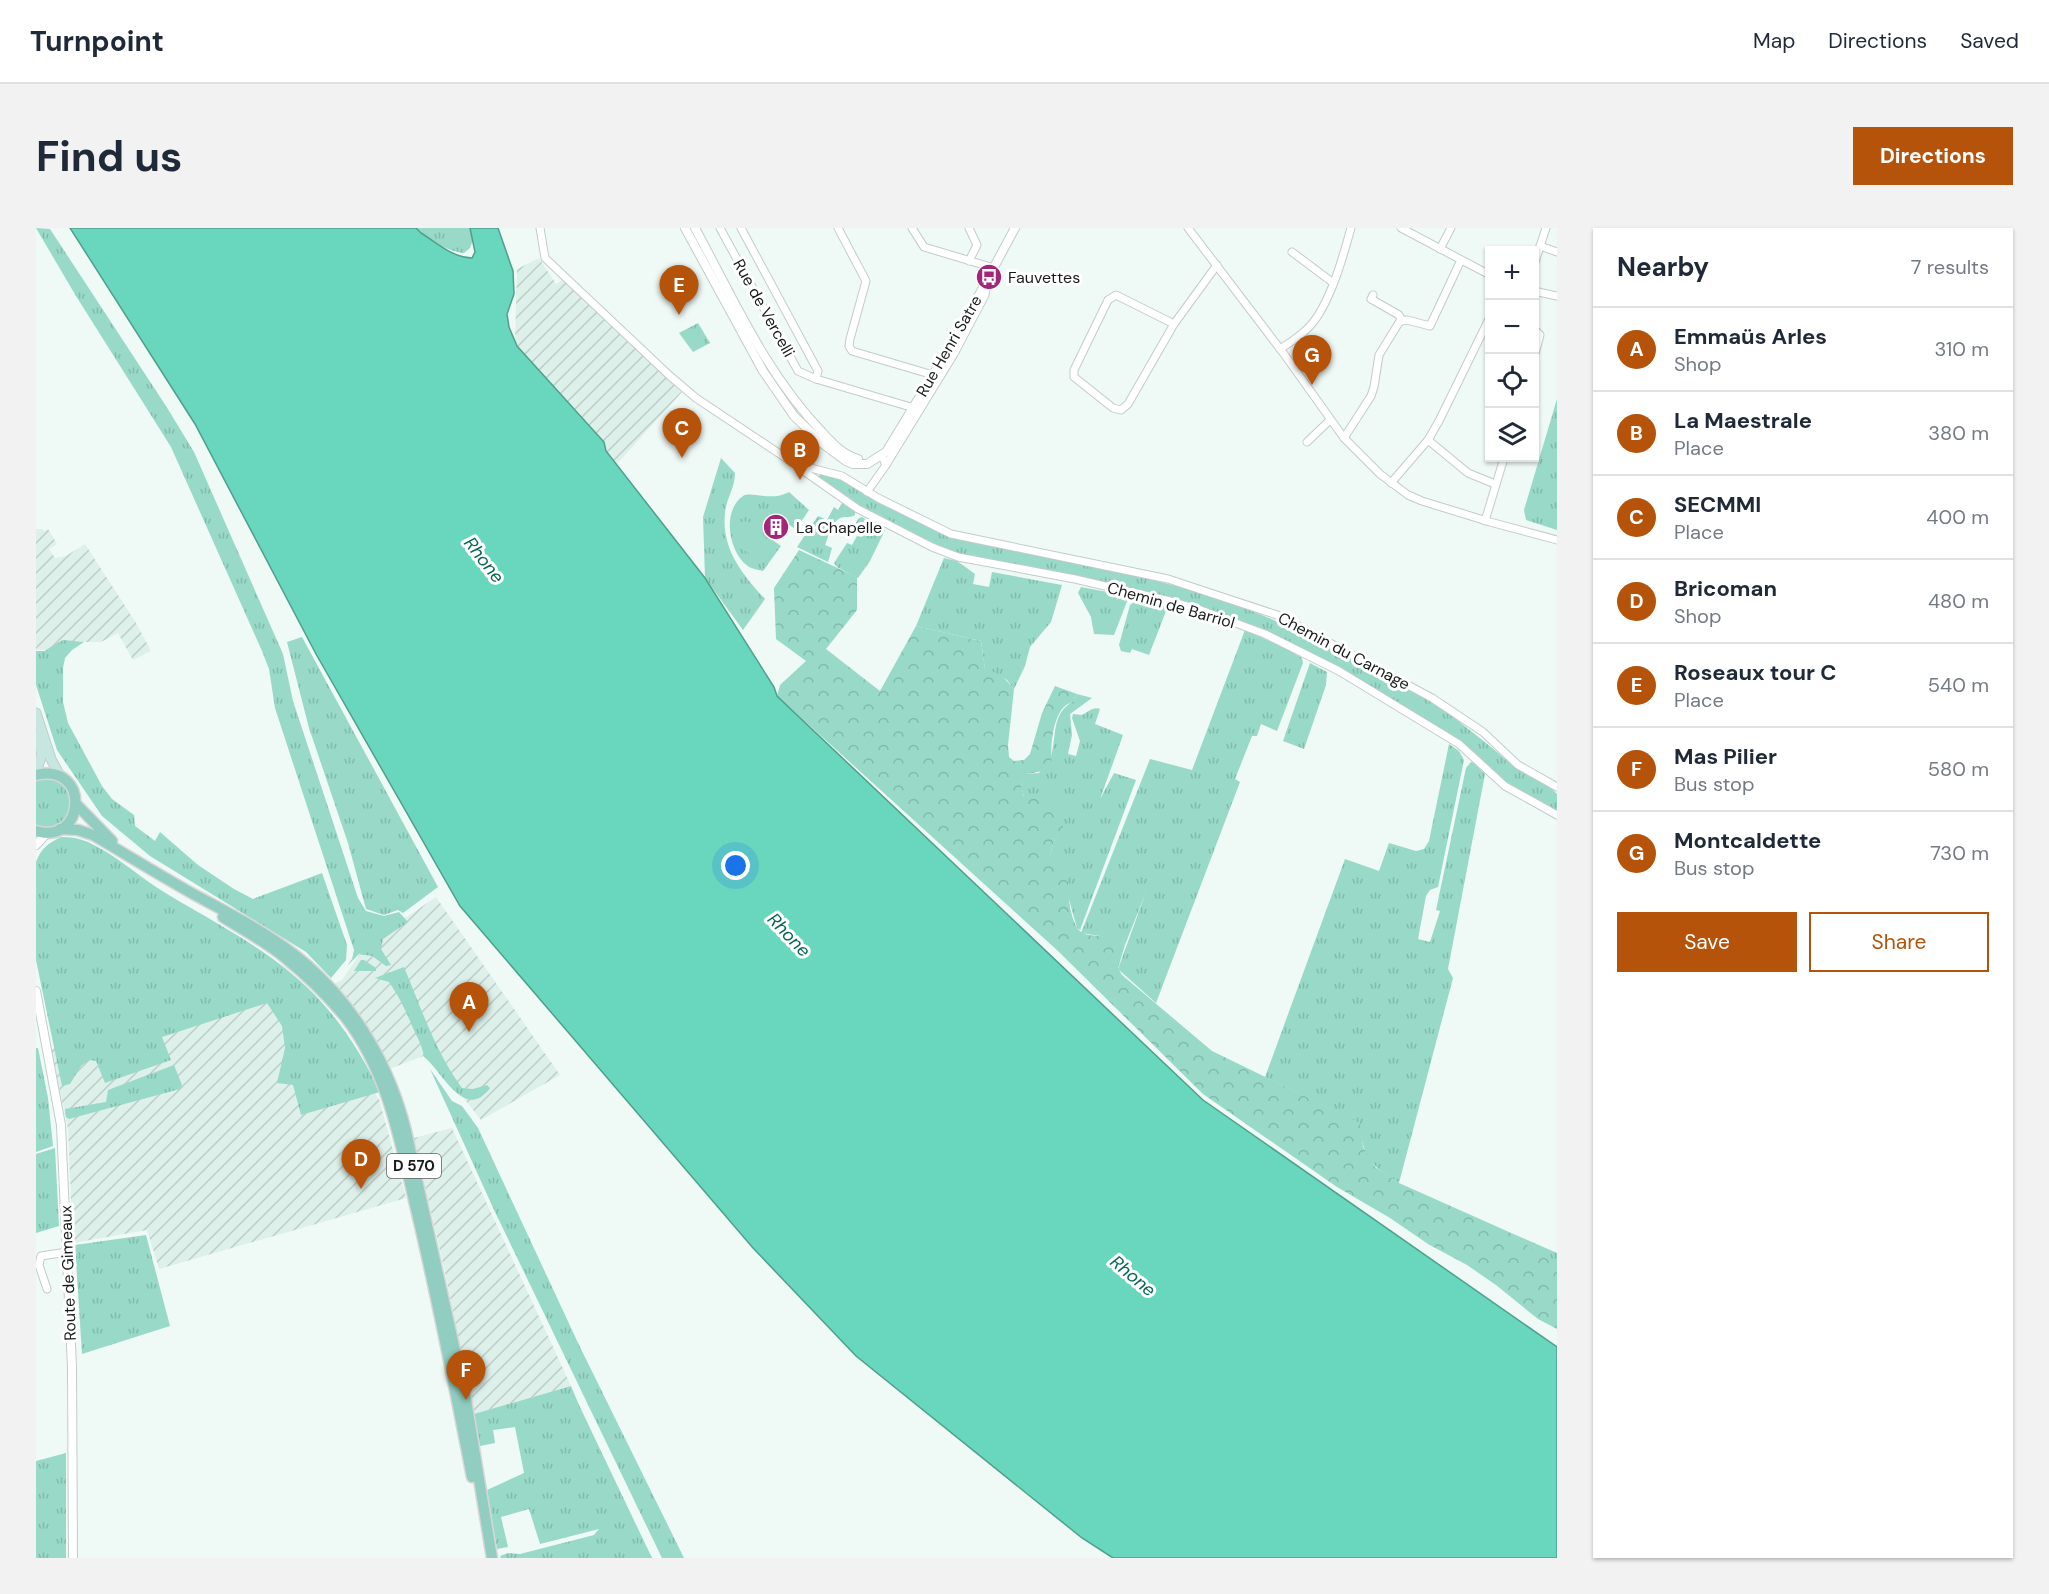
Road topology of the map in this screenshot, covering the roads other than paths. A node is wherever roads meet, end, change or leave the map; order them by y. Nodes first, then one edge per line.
1 (540, 228) edge
2 (685, 228) edge
3 (695, 228) edge
4 (720, 228) edge
5 (741, 228) edge
6 (838, 228) edge
7 (912, 228) edge
8 (969, 228) edge
9 (1015, 228) edge
10 (1188, 228) edge
11 (1351, 228) edge
12 (1401, 228) edge
13 (1451, 228) edge
14 (1546, 228) edge
15 (1540, 246) junction
16 (1440, 249) junction
17 (1539, 249) edge
18 (1292, 252) dead end
19 (1557, 252) edge
20 (1461, 260) junction
21 (969, 261) junction
22 (1217, 265) junction
23 (994, 268) junction
24 (1485, 272) edge
25 (987, 281) junction
26 (1332, 282) junction
27 (1539, 292) edge
28 (1373, 295) dead end
29 (1557, 296) edge
30 (1402, 321) junction
31 (1174, 324) junction
32 (1485, 327) edge
33 (1280, 349) junction
34 (933, 375) junction
35 (816, 379) junction
36 (914, 408) junction
37 (1330, 420) junction
38 (1344, 438) junction
39 (1428, 440) junction
40 (1307, 442) dead end
41 (879, 458) junction
42 (1503, 462) edge
43 (795, 464) junction
44 (886, 465) junction
45 (811, 476) junction
46 (819, 476) dead end
47 (1391, 483) junction
48 (1495, 484) junction
49 (867, 492) junction
50 (1485, 521) junction
51 (1557, 540) edge
52 (36, 713) edge
53 (36, 734) edge
54 (36, 773) edge
55 (60, 776) junction
56 (1557, 787) edge
57 (76, 804) junction
58 (1557, 815) edge
59 (60, 829) junction
60 (41, 832) edge
61 (36, 845) edge
62 (120, 850) junction
63 (36, 991) edge
64 (67, 1252) junction
65 (47, 1289) dead end
66 (73, 1558) edge
67 (492, 1558) edge

1 - 43 street, Chemin de Barriol
2 - 41 street
3 - 41 street
4 - 35 street, Rue de Vercelli
5 - 35 street, Rue de Vercelli
6 - 34 street
7 - 21 street
8 - 21 street
9 - 23 street, Rue Henri Satre
10 - 22 street
11 - 26 street
12 - 16 street
13 - 16 street
14 - 15 street
15 - 17 street
15 - 19 street
16 - 20 street
18 - 26 street
20 - 24 street
20 - 30 street
21 - 23 street
22 - 31 street
22 - 33 street
23 - 25 street, Rue Henri Satre
25 - 34 street, Rue Henri Satre
25 - 44 street
26 - 33 street
27 - 29 street
28 - 30 street
30 - 38 street
31 - 31 street
32 - 39 street
33 - 37 street
34 - 36 street, Rue Henri Satre
35 - 36 street, Rue de Vercelli
36 - 41 street, Rue Henri Satre
37 - 38 street
37 - 40 street
38 - 47 street
39 - 47 street
39 - 48 street
41 - 44 street
42 - 48 street
43 - 45 street, Chemin de Barriol
43 - 49 street, Chemin du Carnage
44 - 49 street
45 - 46 street
45 - 58 street, Chemin de Barriol
47 - 50 street
48 - 50 street
49 - 56 street, Chemin du Carnage
50 - 51 street
52 - 55 main road
53 - 54 main road
54 - 55 main road
55 - 57 main road
57 - 59 main road
57 - 62 main road, D 570
59 - 60 main road
59 - 62 main road, D 570
60 - 61 street
62 - 67 main road, D 570
63 - 64 street, Route de Gimeaux
64 - 65 street
64 - 66 street, Route de Gimeaux

